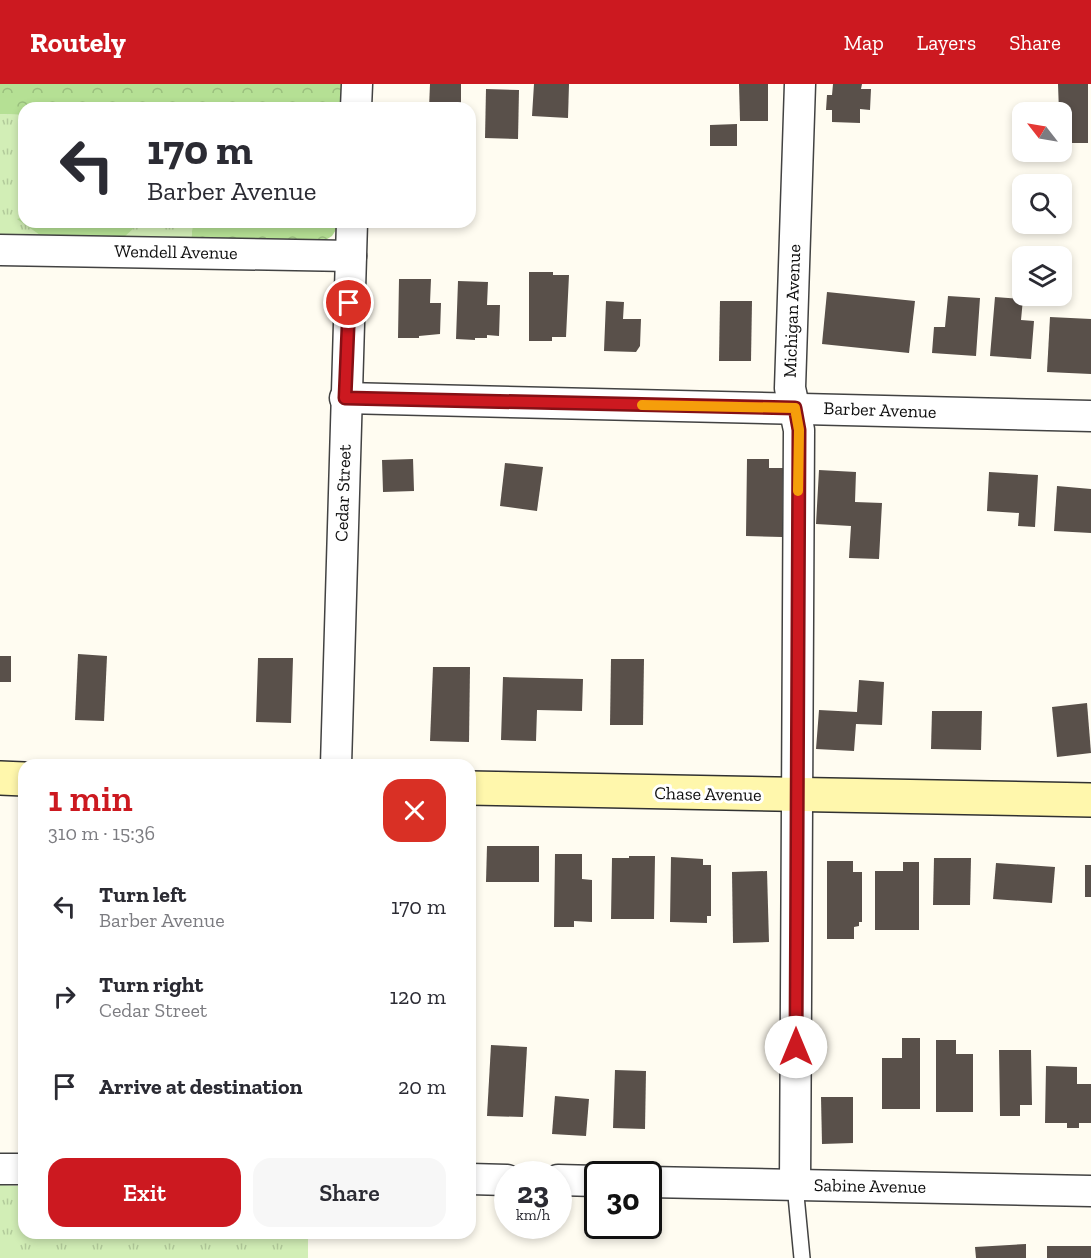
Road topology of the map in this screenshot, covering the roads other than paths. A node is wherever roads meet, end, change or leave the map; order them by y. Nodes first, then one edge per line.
1 (357, 84) edge
2 (800, 84) edge
3 (356, 102) edge
4 (352, 228) edge
5 (0, 250) edge
6 (351, 256) junction
7 (345, 398) junction
8 (795, 408) junction
9 (1091, 416) edge
10 (336, 759) edge
11 (0, 778) edge
12 (18, 779) edge
13 (476, 788) edge
14 (796, 796) junction
15 (1091, 800) edge
16 (0, 1169) edge
17 (18, 1169) edge
18 (476, 1179) edge
19 (494, 1179) edge
20 (662, 1182) edge
21 (795, 1185) junction
22 (1091, 1191) edge
23 (802, 1258) edge

1 - 3 street
2 - 8 street, Michigan Avenue
4 - 6 street, Cedar Street
5 - 6 street, Wendell Avenue
6 - 7 street, Cedar Street
7 - 8 street, Barber Avenue
7 - 10 street, Cedar Street
8 - 9 street, Barber Avenue
8 - 14 street, Michigan Avenue
11 - 12 street
13 - 14 street, Chase Avenue
14 - 15 street, Chase Avenue
14 - 21 street, Michigan Avenue
16 - 17 street
18 - 19 street
20 - 21 street, Sabine Avenue
21 - 22 street, Sabine Avenue
21 - 23 lane

